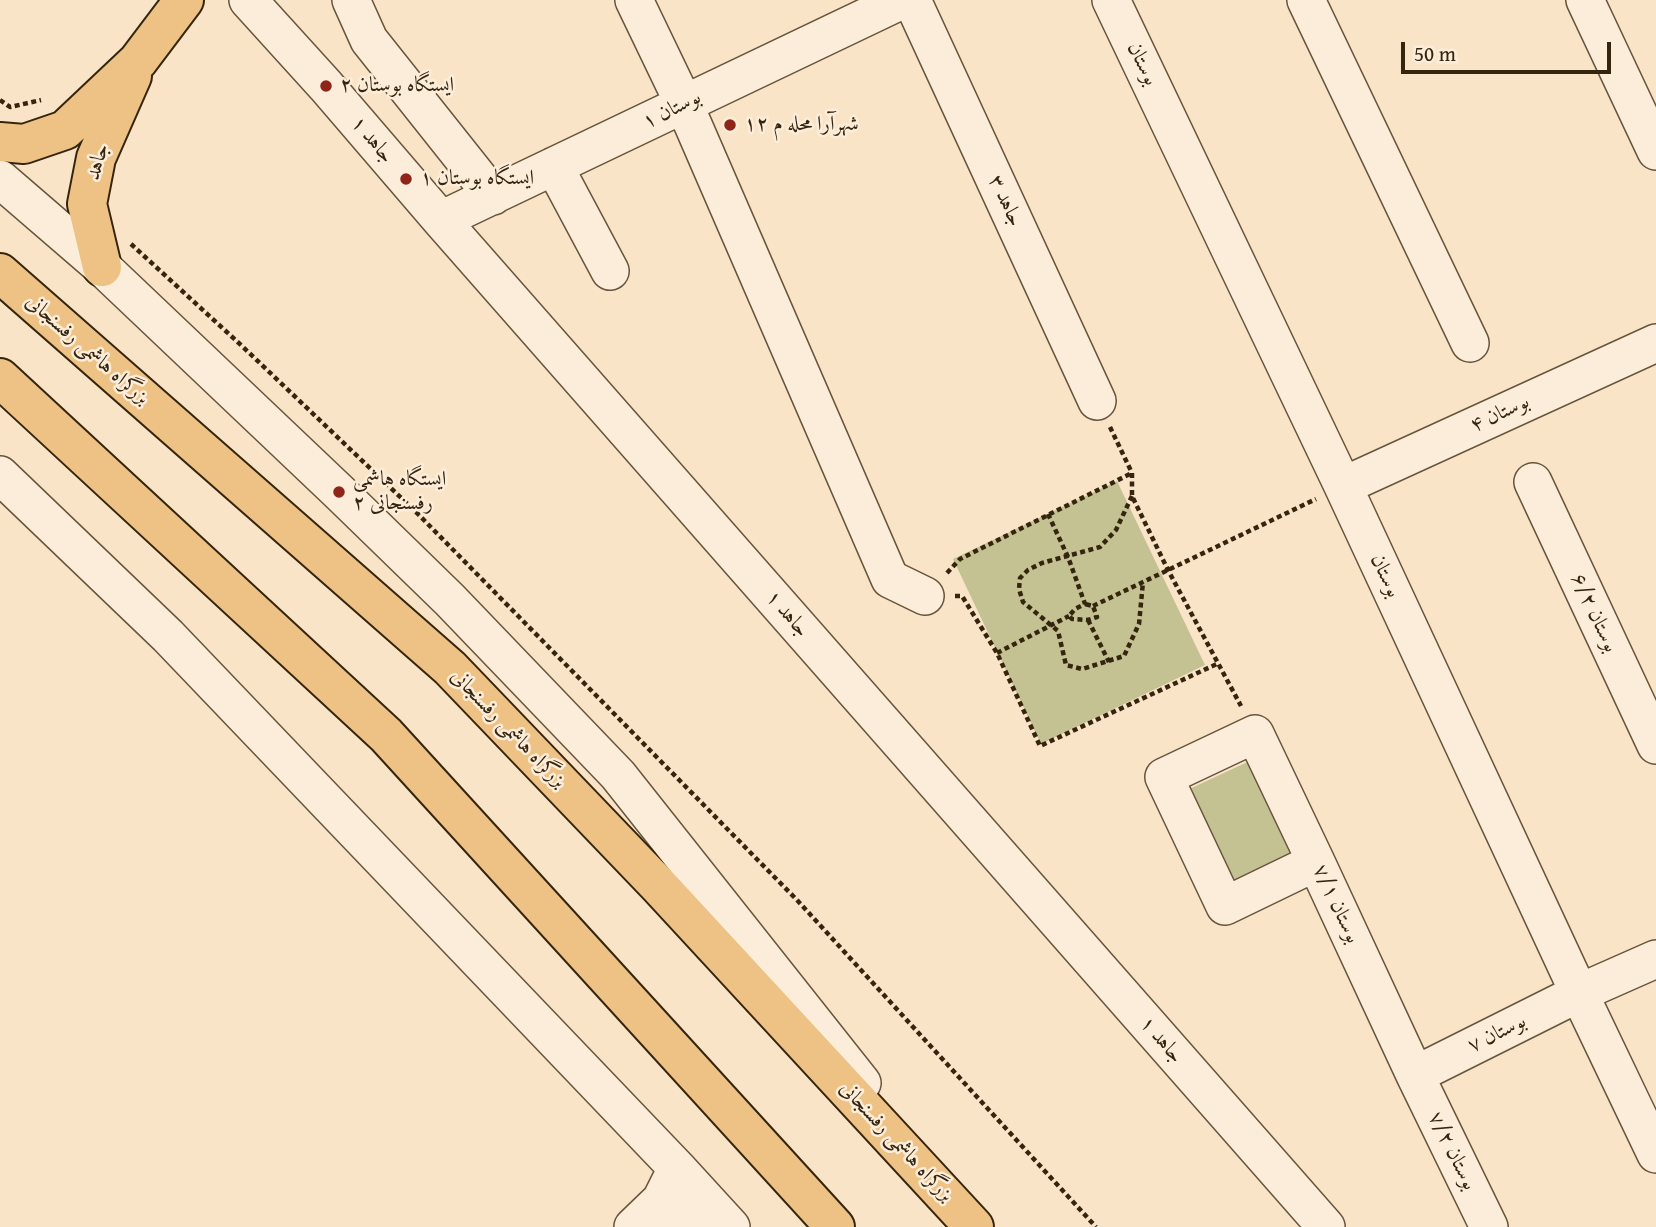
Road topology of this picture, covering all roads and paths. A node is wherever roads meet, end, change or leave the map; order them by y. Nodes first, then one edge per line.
1 (184, 0) edge
2 (248, 0) edge
3 (351, 0) edge
4 (634, 0) edge
5 (902, 0) edge
6 (912, 0) edge
7 (1111, 0) edge
8 (1307, 0) edge
9 (1585, 0) edge
10 (138, 61) junction
11 (684, 104) junction
12 (0, 142) edge
13 (1656, 151) edge
14 (554, 166) junction
15 (0, 179) edge
16 (493, 195) junction
17 (442, 220) junction
18 (102, 268) junction
19 (610, 271) dead end
20 (0, 274) edge
21 (1470, 343) dead end
22 (1656, 343) edge
23 (0, 379) edge
24 (1097, 401) joint
25 (1132, 473) junction
26 (0, 475) edge
27 (1532, 482) dead end
28 (1343, 486) junction
29 (1132, 496) junction
30 (1048, 514) junction
31 (1068, 557) junction
32 (1168, 570) junction
33 (1143, 582) junction
34 (925, 596) junction
35 (1084, 604) junction
36 (1093, 606) junction
37 (1069, 616) junction
38 (1088, 620) junction
39 (1052, 624) junction
40 (997, 653) junction
41 (1109, 662) junction
42 (1219, 663) junction
43 (1255, 734) junction
44 (1656, 744) edge
45 (1316, 862) junction
46 (1656, 959) edge
47 (1579, 993) junction
48 (1415, 1075) junction
49 (1656, 1154) edge
50 (677, 1168) junction
51 (723, 1219) edge
52 (634, 1227) edge
53 (673, 1227) edge
54 (835, 1227) edge
55 (975, 1227) edge
56 (1326, 1227) edge
57 (1489, 1227) edge

1 - 10 main road, جاهد
2 - 17 street, جاهد ۱
3 - 16 street
4 - 11 street
5 - 11 street, بوستان ۱
6 - 24 street, جاهد ۳
7 - 28 street, بوستان
8 - 21 street
9 - 13 street
10 - 12 main road, جاهد
10 - 18 main road, جاهد
11 - 14 street, بوستان ۱
11 - 34 street
14 - 16 street, بوستان ۱
14 - 19 street
15 - 18 street
16 - 17 street, بوستان ۱
17 - 56 street, جاهد ۱
18 - 55 street
20 - 55 main road, بزرگراه هاشمی رفسنجانی
22 - 28 street, بوستان ۴
23 - 54 main road
24 - 25 path
25 - 29 path
25 - 30 path
26 - 50 street
27 - 44 street, بوستان ۶/۲
28 - 32 path
28 - 47 street, بوستان
29 - 31 path
29 - 32 path
30 - 31 path
30 - 34 path
31 - 35 path
31 - 39 path
32 - 33 path
32 - 42 path
33 - 36 path
33 - 41 path
34 - 40 path
35 - 36 path
35 - 37 path
36 - 38 path
37 - 38 path
37 - 39 path
38 - 41 path
39 - 40 path
39 - 41 path
40 - 42 path
42 - 43 path
43 - 45 street, بوستان ۷/۱
43 - 45 street
45 - 48 street, بوستان ۷/۱
46 - 47 street, بوستان ۷
47 - 48 street, بوستان ۷
47 - 49 street, بوستان
48 - 57 street, بوستان ۷/۲
50 - 51 street
50 - 52 street
51 - 53 street

